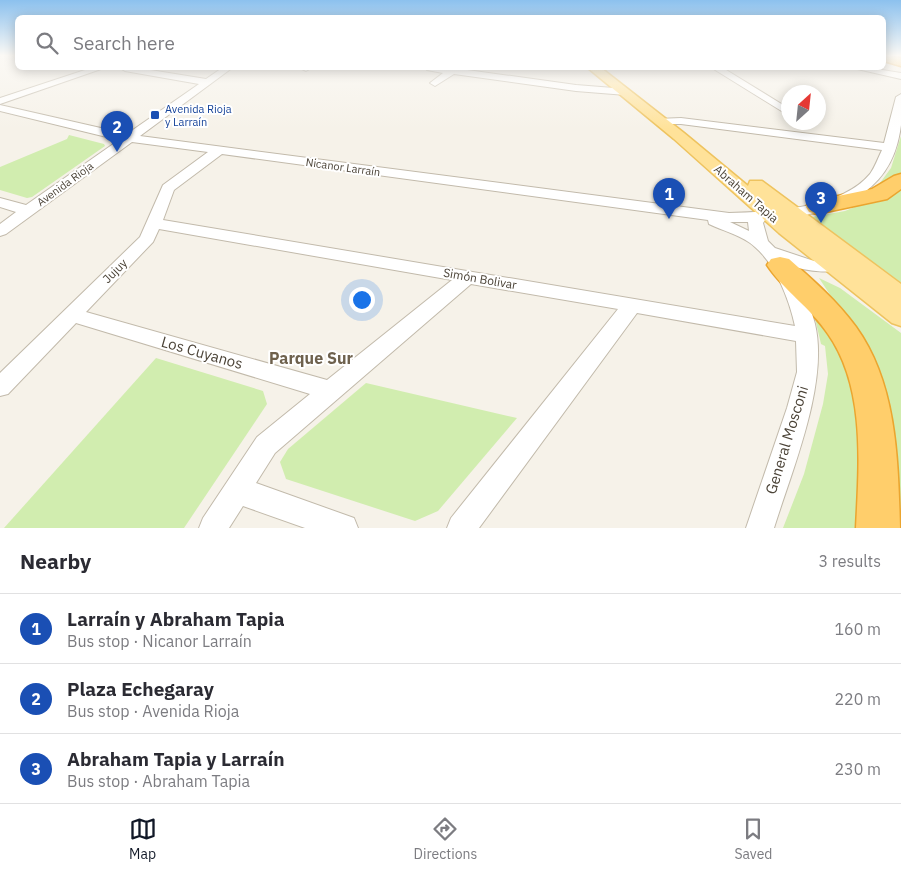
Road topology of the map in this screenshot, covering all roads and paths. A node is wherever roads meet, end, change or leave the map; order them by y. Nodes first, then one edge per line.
1 (64, 80) edge
2 (193, 80) edge
3 (210, 80) edge
4 (441, 80) edge
5 (522, 80) edge
6 (610, 80) edge
7 (619, 80) edge
8 (736, 80) edge
9 (890, 80) edge
10 (207, 82) junction
11 (435, 84) dead end
12 (626, 92) junction
13 (901, 92) edge
14 (901, 97) edge
15 (0, 101) edge
16 (0, 108) edge
17 (781, 108) edge
18 (668, 121) junction
19 (817, 130) edge
20 (130, 138) junction
21 (832, 140) junction
22 (887, 146) junction
23 (219, 150) junction
24 (901, 180) edge
25 (0, 202) edge
26 (817, 207) junction
27 (28, 211) junction
28 (793, 212) junction
29 (688, 213) junction
30 (765, 216) junction
31 (154, 223) junction
32 (0, 231) edge
33 (770, 253) junction
34 (844, 264) junction
35 (467, 277) junction
36 (901, 296) edge
37 (632, 305) junction
38 (72, 315) junction
39 (901, 317) edge
40 (806, 335) junction
41 (0, 387) edge
42 (331, 391) junction
43 (237, 490) junction
44 (213, 528) edge
45 (344, 528) edge
46 (460, 528) edge
47 (760, 528) edge
48 (878, 528) edge

1 - 15 street
2 - 10 street
3 - 10 street, Avenida Rioja
4 - 11 street
5 - 12 street
6 - 12 main road, Abraham Tapia
7 - 18 main road, Abraham Tapia
8 - 17 street
9 - 13 street
10 - 20 street, Avenida Rioja
12 - 18 main road, Abraham Tapia
14 - 22 street, Nicanor Larraín
16 - 20 street, Nicanor Larraín
18 - 21 street
18 - 28 main road, Abraham Tapia
18 - 30 main road, Abraham Tapia
19 - 21 street
20 - 23 street, Nicanor Larraín
20 - 27 street, Avenida Rioja
21 - 22 street
22 - 26 street, Nicanor Larraín
23 - 29 street, Nicanor Larraín
23 - 31 street, Jujuy
24 - 26 highway
25 - 27 street
26 - 28 street, Nicanor Larraín
27 - 32 street, Avenida Rioja
28 - 30 street, Nicanor Larraín
28 - 34 main road, Abraham Tapia
29 - 30 street, Nicanor Larraín
29 - 33 street, Nicanor Larraín
30 - 33 street, General Mosconi
30 - 34 main road, Abraham Tapia
31 - 35 street, Simón Bolivar
31 - 38 street, Jujuy
33 - 34 street, Nicanor Larraín
33 - 40 street, General Mosconi
33 - 48 highway
34 - 36 main road, Abraham Tapia
34 - 39 main road, Abraham Tapia
35 - 37 street, Simón Bolivar
35 - 42 street
37 - 40 street, Simón Bolivar
37 - 46 street
38 - 41 street, Jujuy
38 - 42 street, Los Cuyanos
40 - 47 street, General Mosconi
42 - 43 street
43 - 44 street
43 - 45 street

